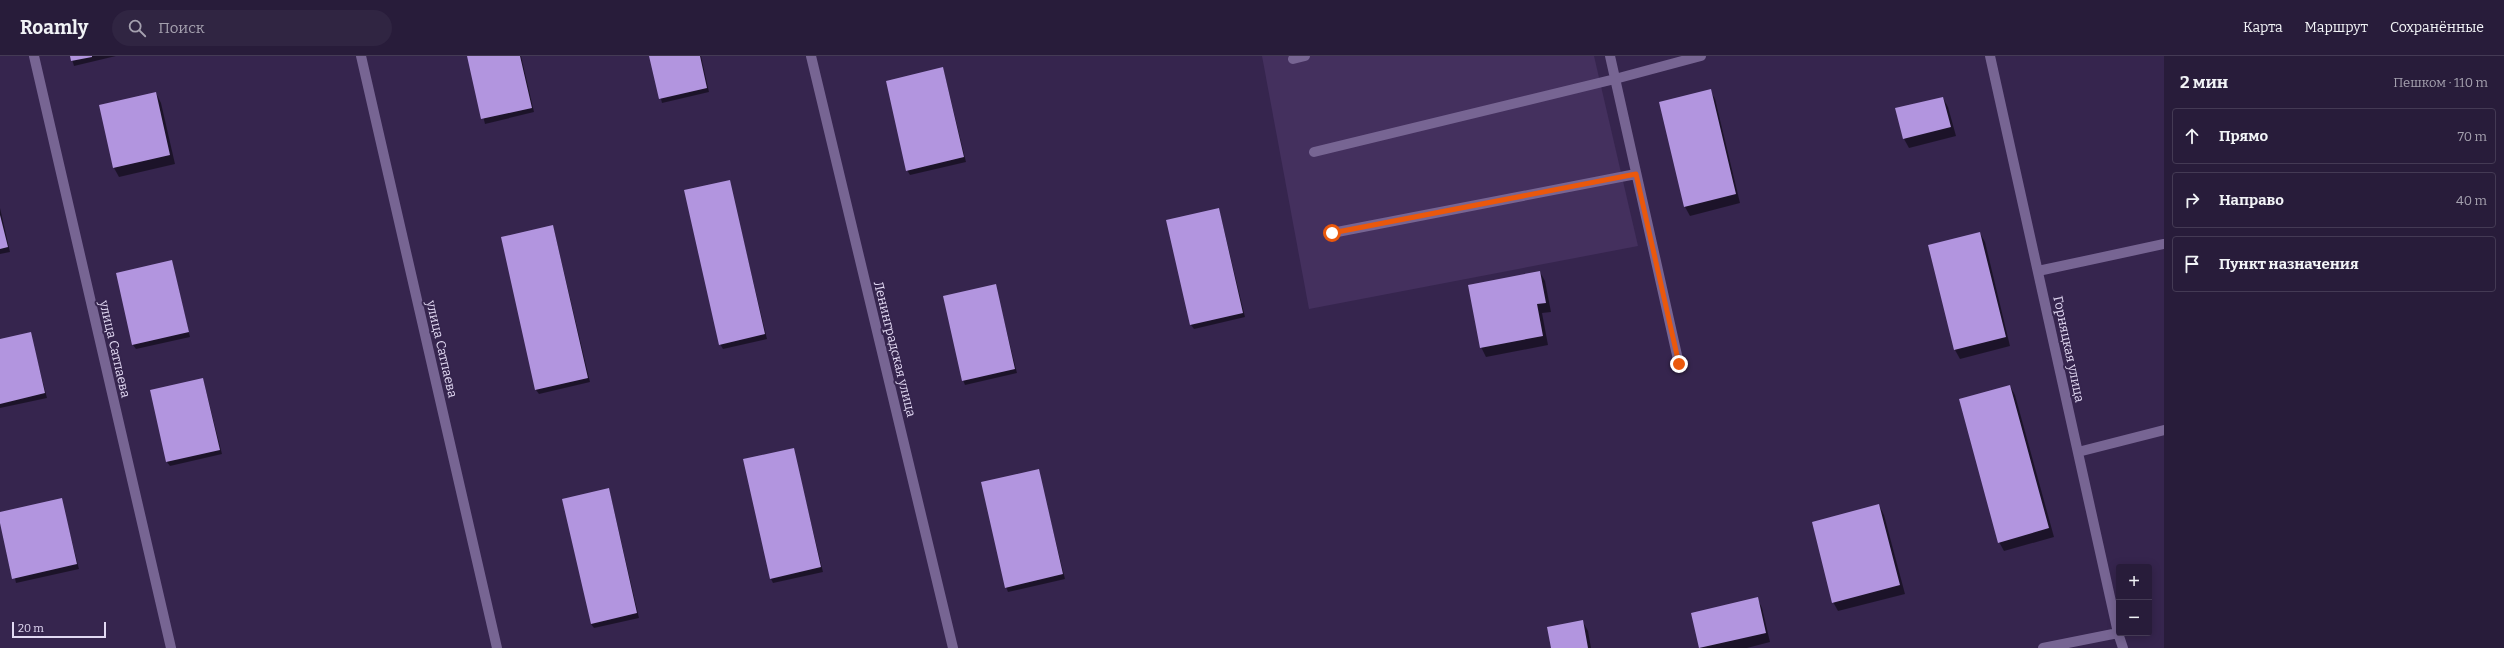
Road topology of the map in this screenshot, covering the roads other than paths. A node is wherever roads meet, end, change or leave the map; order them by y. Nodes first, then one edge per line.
1 (34, 56) edge
2 (361, 56) edge
3 (811, 56) edge
4 (1305, 56) edge
5 (1610, 56) edge
6 (1701, 56) edge
7 (1990, 56) edge
8 (1292, 59) dead end
9 (1615, 79) junction
10 (1314, 152) dead end
11 (1636, 174) junction
12 (1332, 233) dead end
13 (2164, 244) edge
14 (2038, 272) junction
15 (1679, 364) dead end
16 (2164, 430) edge
17 (2078, 452) junction
18 (2116, 624) edge
19 (2116, 633) edge
20 (2119, 636) edge
21 (171, 648) edge
22 (497, 648) edge
23 (953, 648) edge
24 (2043, 648) edge
25 (2123, 648) edge

1 - 21 street, улица Сатпаева
2 - 22 street, улица Сатпаева
3 - 23 street, Ленинградская улица
4 - 8 street
5 - 9 street
6 - 9 street
7 - 14 street, Горняцкая улица
9 - 10 street
9 - 11 street
11 - 12 street
11 - 15 street
13 - 14 street
14 - 17 street, Горняцкая улица
16 - 17 street
17 - 18 street, Горняцкая улица
19 - 24 street
20 - 25 street, Горняцкая улица

